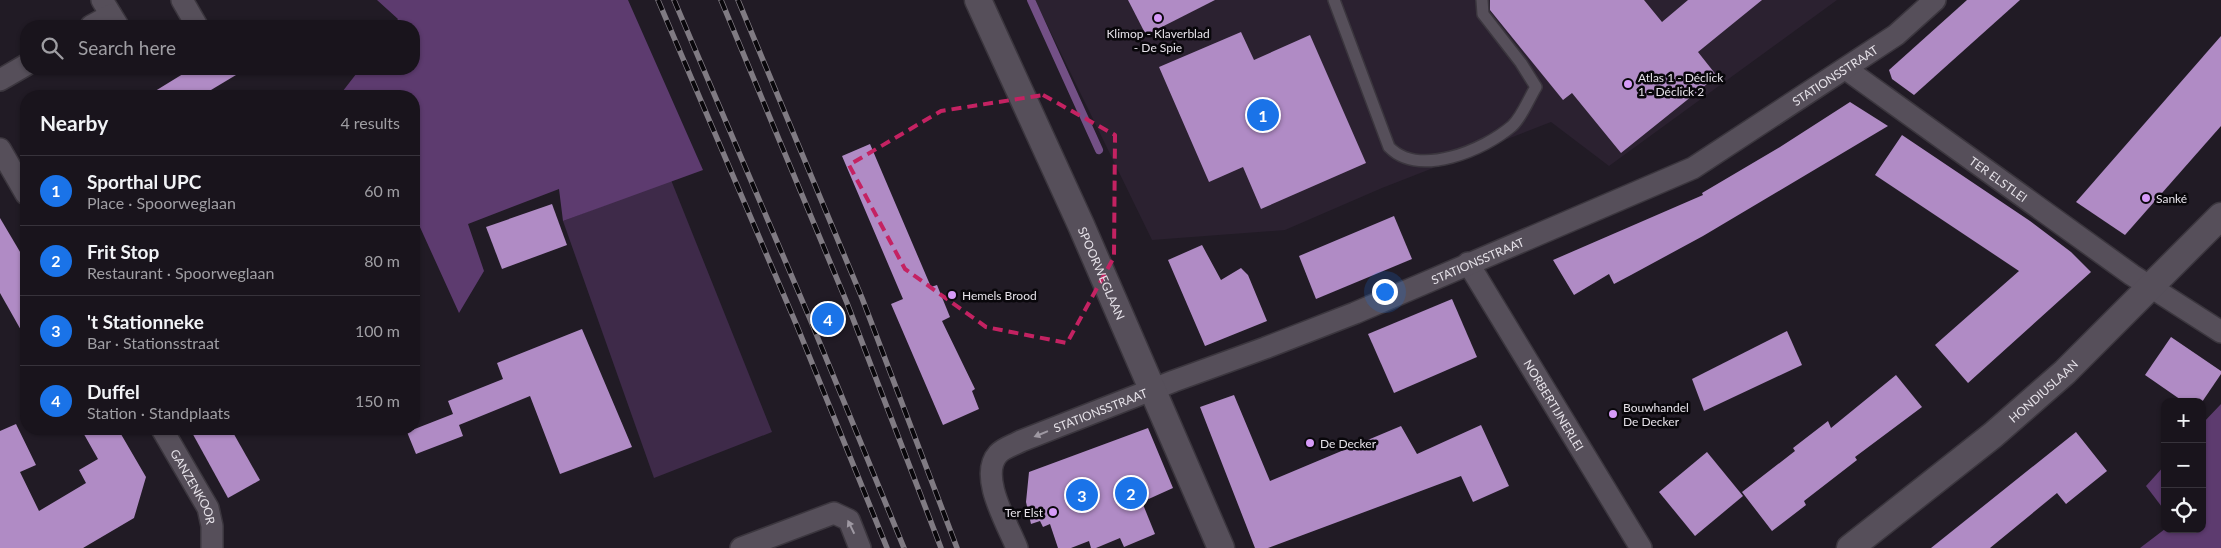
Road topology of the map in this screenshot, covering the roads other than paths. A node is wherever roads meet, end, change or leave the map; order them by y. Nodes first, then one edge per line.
1 (182, 0) edge
2 (978, 0) edge
3 (1334, 0) edge
4 (1482, 0) edge
5 (1935, 0) edge
6 (194, 20) edge
7 (20, 68) edge
8 (1846, 68) junction
9 (0, 80) edge
10 (0, 149) edge
11 (20, 184) edge
12 (2221, 216) edge
13 (1468, 262) junction
14 (2153, 287) junction
15 (2221, 332) edge
16 (1151, 390) junction
17 (165, 435) edge
18 (212, 548) edge
19 (740, 548) edge
20 (860, 548) edge
21 (1017, 548) edge
22 (1221, 548) edge
23 (1641, 548) edge
24 (1850, 548) edge

1 - 6 street
2 - 16 street, SPOORWEGLAAN
3 - 4 lane
5 - 8 street, STATIONSSTRAAT
7 - 9 street
8 - 13 street, STATIONSSTRAAT
8 - 14 street, TER ELSTLEI
10 - 11 street
12 - 14 street, HONDIUSLAAN
13 - 16 street, STATIONSSTRAAT
13 - 23 street, NORBERTIJNERLEI
14 - 15 street, TER ELSTLEI
14 - 24 street, HONDIUSLAAN
16 -> 21 street, STATIONSSTRAAT
16 - 22 street, SPOORWEGLAAN
17 - 18 street, GANZENKOOR
20 -> 19 street

